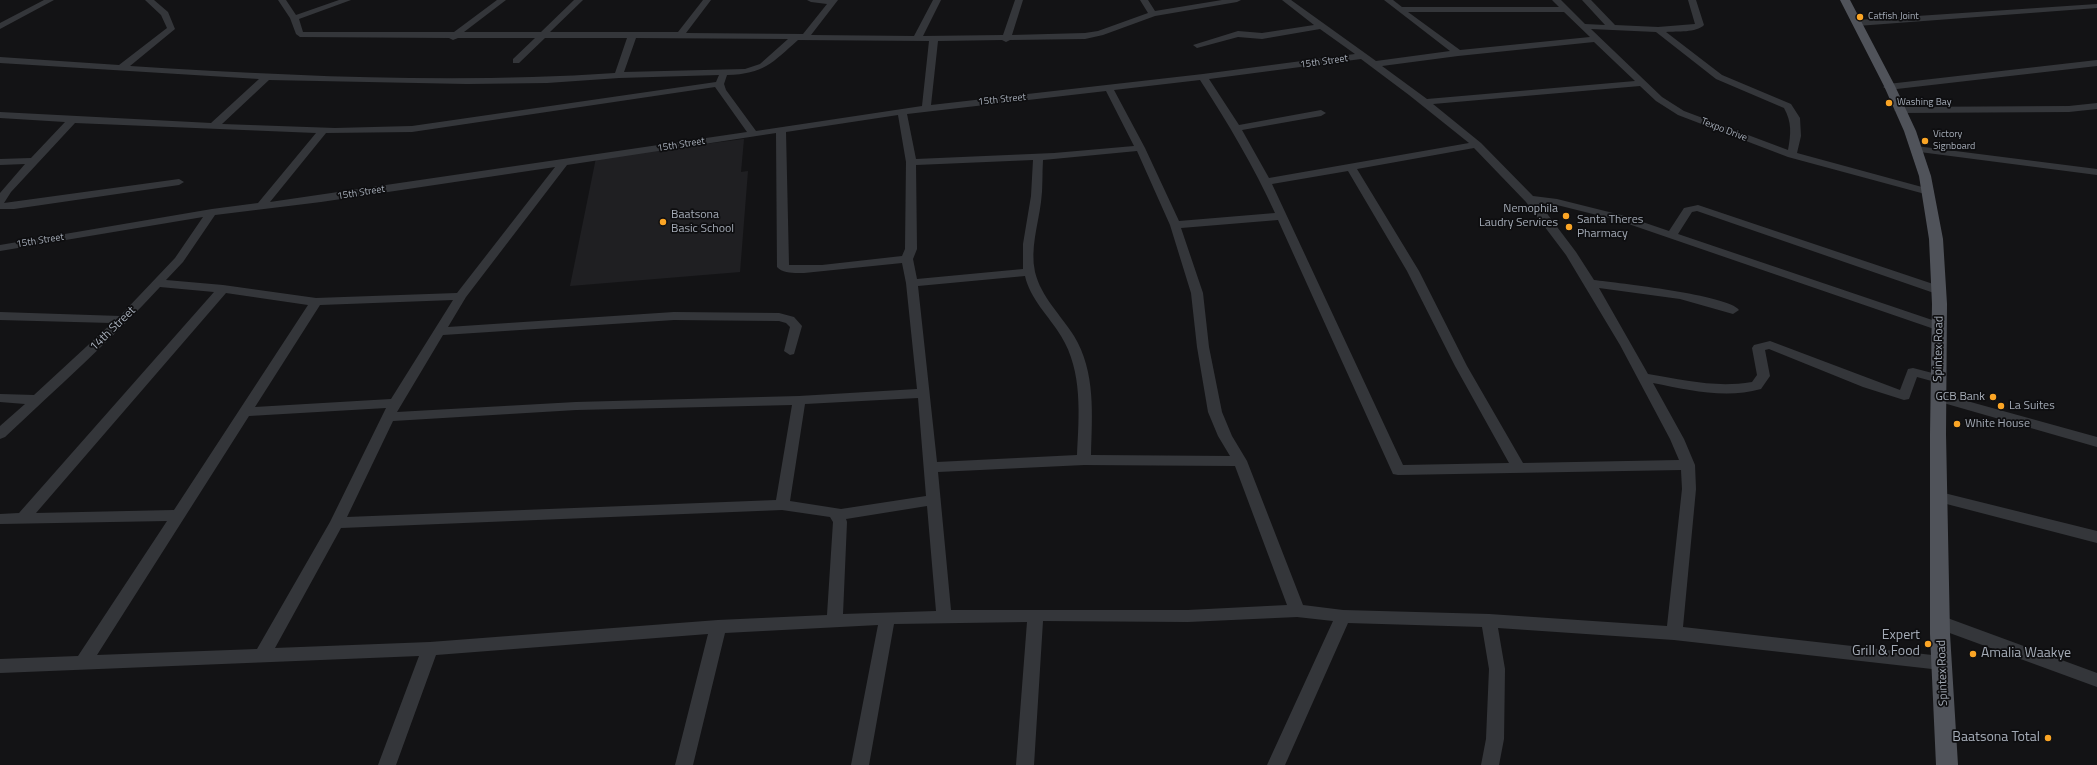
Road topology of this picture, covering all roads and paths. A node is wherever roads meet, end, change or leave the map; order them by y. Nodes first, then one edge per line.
1 (50, 0) edge
2 (149, 0) edge
3 (282, 0) edge
4 (347, 0) edge
5 (502, 0) edge
6 (579, 0) edge
7 (707, 0) edge
8 (811, 0) edge
9 (937, 0) edge
10 (1019, 0) edge
11 (1144, 0) edge
12 (1236, 0) edge
13 (1286, 0) edge
14 (1388, 0) edge
15 (1468, 0) edge
16 (1556, 0) edge
17 (1586, 0) edge
18 (1692, 0) edge
19 (1845, 0) edge
20 (833, 1) edge
21 (2097, 6) edge
22 (1399, 9) junction
23 (1475, 10) junction
24 (1566, 10) junction
25 (1153, 14) junction
26 (294, 18) junction
27 (1857, 23) junction
28 (0, 26) edge
29 (1322, 26) junction
30 (1582, 26) junction
31 (1614, 29) junction
32 (1658, 30) junction
33 (680, 35) junction
34 (453, 36) junction
35 (542, 36) junction
36 (632, 36) junction
37 (800, 37) junction
38 (917, 39) junction
39 (934, 39) junction
40 (1006, 39) junction
41 (1595, 39) junction
42 (1198, 45) dead end
43 (1458, 52) junction
44 (1364, 56) junction
45 (0, 60) edge
46 (516, 61) dead end
47 (2097, 63) edge
48 (1375, 64) junction
49 (121, 68) junction
50 (723, 74) junction
51 (619, 76) junction
52 (267, 77) junction
53 (1203, 77) junction
54 (1642, 83) junction
55 (719, 84) junction
56 (1888, 86) junction
57 (1110, 88) junction
58 (1427, 102) junction
59 (2097, 106) edge
60 (926, 108) junction
61 (1899, 110) junction
62 (902, 111) junction
63 (1322, 114) dead end
64 (0, 115) edge
65 (72, 120) junction
66 (213, 126) junction
67 (1236, 128) junction
68 (323, 131) junction
69 (781, 131) junction
70 (753, 134) junction
71 (1477, 145) junction
72 (1140, 148) junction
73 (1916, 149) junction
74 (1792, 155) junction
75 (1038, 158) junction
76 (34, 161) junction
77 (0, 162) edge
78 (911, 162) junction
79 (564, 163) junction
80 (1350, 166) junction
81 (2084, 171) junction
82 (2097, 172) edge
83 (2097, 179) edge
84 (179, 182) dead end
85 (1266, 182) junction
86 (1929, 192) junction
87 (1529, 199) junction
88 (0, 201) edge
89 (263, 204) junction
90 (0, 206) edge
91 (212, 212) junction
92 (1282, 216) junction
93 (1175, 225) junction
94 (1671, 235) junction
95 (0, 248) edge
96 (906, 259) junction
97 (1029, 272) junction
98 (157, 283) junction
99 (912, 283) junction
100 (1590, 283) junction
101 (223, 289) junction
102 (1938, 290) junction
103 (461, 296) junction
104 (316, 302) junction
105 (1733, 310) dead end
106 (0, 316) edge
107 (123, 320) junction
108 (1940, 327) junction
109 (440, 331) junction
110 (790, 351) dead end
111 (1643, 378) junction
112 (1939, 379) junction
113 (924, 393) junction
114 (1938, 397) junction
115 (0, 398) edge
116 (38, 400) junction
117 (799, 400) junction
118 (395, 403) junction
119 (245, 412) junction
120 (389, 416) junction
121 (0, 434) edge
122 (2097, 442) edge
123 (1084, 460) junction
124 (1240, 461) junction
125 (1688, 465) junction
126 (930, 467) junction
127 (1518, 467) junction
128 (1940, 497) junction
129 (934, 500) junction
130 (782, 505) junction
131 (177, 515) junction
132 (837, 515) junction
133 (0, 519) edge
134 (22, 519) junction
135 (337, 523) junction
136 (2097, 537) edge
137 (1297, 611) junction
138 (1035, 615) junction
139 (944, 616) junction
140 (1343, 616) junction
141 (887, 618) junction
142 (835, 621) junction
143 (1489, 622) junction
144 (1942, 623) junction
145 (718, 627) junction
146 (1674, 633) junction
147 (430, 649) junction
148 (262, 656) junction
149 (1941, 663) junction
150 (82, 664) junction
151 (0, 666) edge
152 (2097, 680) edge
153 (387, 765) edge
154 (684, 765) edge
155 (860, 765) edge
156 (1025, 765) edge
157 (1276, 765) edge
158 (1490, 765) edge
159 (1947, 765) edge

1 - 28 street
2 - 49 street
3 - 26 street
4 - 26 street
5 - 34 street
6 - 35 street
7 - 33 street
8 - 20 street
9 - 38 street
10 - 40 street
11 - 25 street
12 - 25 street
13 - 29 street
14 - 22 street
15 - 23 street
16 - 24 street, Texpo Drive
17 - 31 street
18 - 32 street
19 - 27 main road, Spintex Road
20 - 37 street
21 - 27 street
22 - 23 street
22 - 43 street
23 - 24 street
24 - 30 street, Texpo Drive
25 - 40 street
26 - 34 street
27 - 56 main road, Spintex Road
29 - 42 street
29 - 44 street
30 - 31 street
30 - 41 street, Texpo Drive
31 - 32 street
32 - 74 street
33 - 36 street
33 - 37 street
34 - 35 street
35 - 36 street
35 - 46 street
36 - 51 street
37 - 38 street
37 - 50 street
38 - 39 street
39 - 40 street
39 - 60 street
41 - 43 street
41 - 54 street, Texpo Drive
43 - 48 street
44 - 48 street
44 - 53 street, 15th Street
45 - 49 street
47 - 56 street
48 - 58 street
49 - 52 street
50 - 51 street
50 - 55 street
51 - 52 street
52 - 66 street
53 - 57 street, 15th Street
53 - 67 street
54 - 58 street
54 - 74 street, Texpo Drive
55 - 68 street
55 - 70 street
56 - 61 main road, Spintex Road
57 - 60 street, 15th Street
57 - 72 street
58 - 71 street
59 - 61 street
60 - 62 street, 15th Street
61 - 73 main road, Spintex Road
62 - 69 street, 15th Street
62 - 78 street
63 - 67 street
64 - 65 street
65 - 66 street
65 - 76 street
66 - 68 street
67 - 85 street
68 - 89 street
69 - 70 street, 15th Street
69 - 96 street
70 - 79 street, 15th Street
71 - 80 street
71 - 87 street
72 - 75 street
72 - 93 street
73 - 81 street
73 - 86 main road, Spintex Road
74 - 86 street, Texpo Drive
75 - 78 street
75 - 97 street
76 - 77 street
76 - 88 street
78 - 96 street
79 - 89 street, 15th Street
79 - 103 street
80 - 85 street
80 - 127 street
81 - 82 street
81 - 83 street
84 - 90 street
85 - 92 street
86 - 102 main road, Spintex Road
87 - 94 street
87 - 100 street
89 - 91 street, 15th Street
91 - 95 street, 15th Street
91 - 98 street, 14th Street
92 - 93 street
92 - 127 street
93 - 124 street
94 - 102 street
94 - 108 street
96 - 99 street
97 - 99 street
97 - 123 street
98 - 101 street
98 - 107 street, 14th Street
99 - 113 street
100 - 105 street
100 - 111 street
101 - 104 street
101 - 134 street
102 - 108 main road, Spintex Road
103 - 104 street
103 - 109 street
104 - 119 street
106 - 107 street
107 - 116 street, 14th Street
108 - 112 main road, Spintex Road
109 - 110 street
109 - 118 street
111 - 112 street
111 - 125 street
112 - 114 main road, Spintex Road
113 - 117 street
113 - 126 street
114 - 122 street
114 - 128 main road, Spintex Road
115 - 116 street
116 - 121 street, 14th Street
117 - 120 street
117 - 130 street
118 - 119 street
118 - 120 street
119 - 131 street
120 - 135 street
123 - 124 street
123 - 126 street
124 - 137 street
125 - 127 street
125 - 146 street
126 - 129 street
128 - 136 street
128 - 144 main road, Spintex Road
129 - 132 street
129 - 139 street
130 - 132 street
130 - 135 street
131 - 134 street
131 - 150 street
132 - 142 street
133 - 134 street
135 - 148 street
137 - 138 street
137 - 140 street
138 - 139 street
138 - 156 street
139 - 141 street
140 - 143 street
140 - 157 street
141 - 142 street
141 - 155 street
142 - 145 street
143 - 146 street
143 - 158 street
144 - 149 main road, Spintex Road
144 - 152 street
145 - 147 street
145 - 154 street
146 - 149 street
147 - 148 street
147 - 153 street
148 - 150 street
149 - 159 main road, Spintex Road
150 - 151 street

